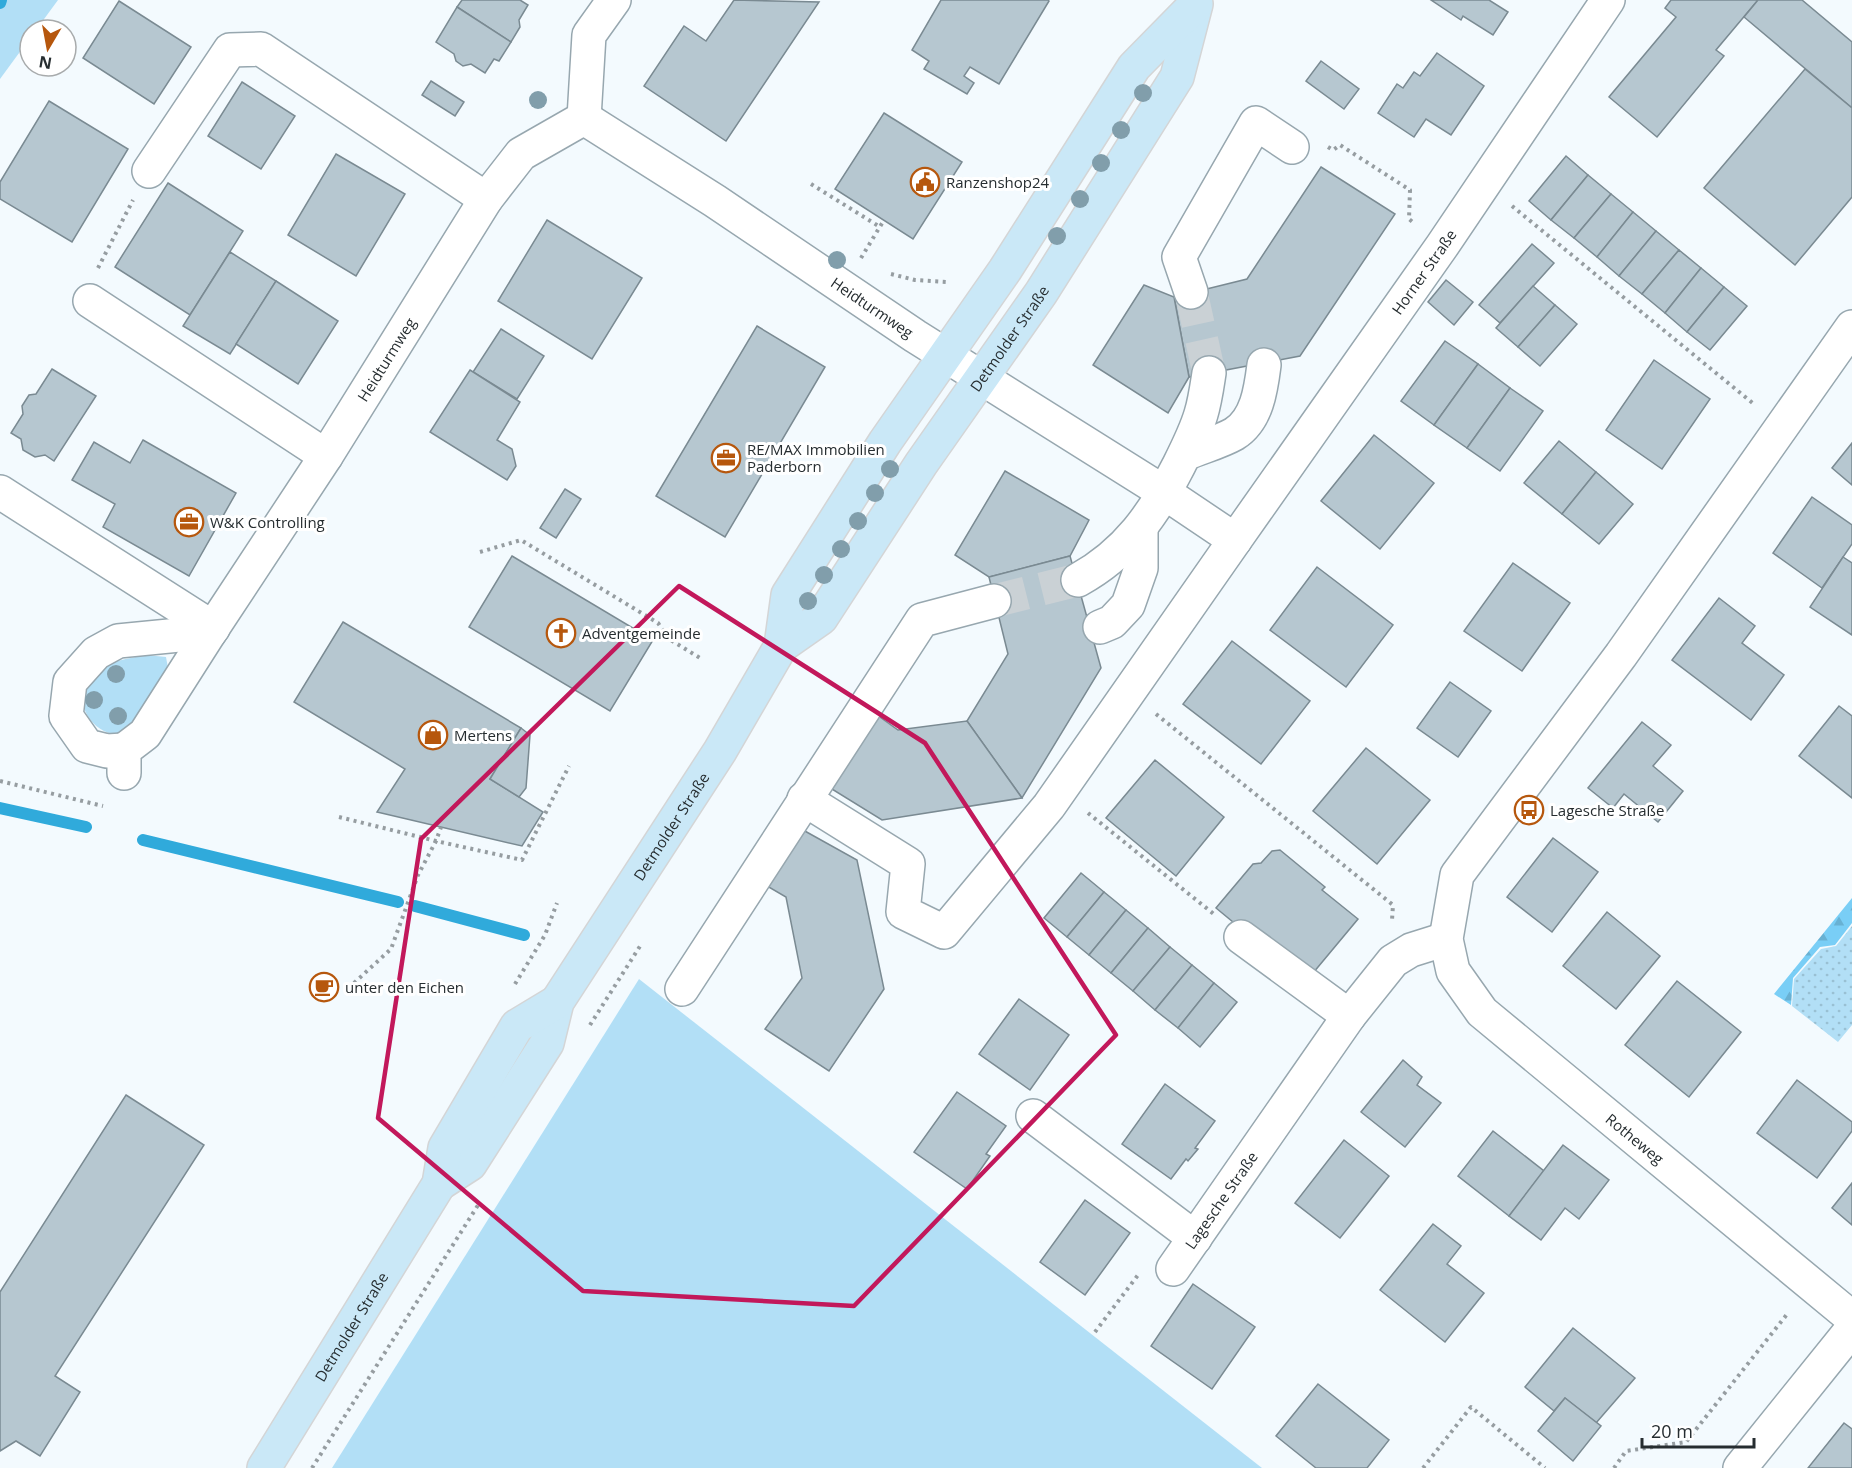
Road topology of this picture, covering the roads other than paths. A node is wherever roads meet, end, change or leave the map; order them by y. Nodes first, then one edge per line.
1 (614, 0) edge
2 (1608, 0) edge
3 (1197, 3) edge
4 (584, 118) junction
5 (1307, 145) road end
6 (149, 171) road end
7 (486, 199) junction
8 (1191, 292) tunnel mouth
9 (90, 301) road end
10 (1849, 340) edge
11 (945, 355) junction
12 (1264, 365) dead end
13 (1209, 373) tunnel mouth
14 (981, 378) junction
15 (1185, 454) junction
16 (326, 456) junction
17 (0, 492) edge
18 (1165, 494) junction
19 (1141, 530) junction
20 (1235, 540) junction
21 (1078, 580) tunnel mouth
22 (994, 602) tunnel mouth
23 (1100, 627) dead end
24 (212, 630) junction
25 (781, 646) junction
26 (804, 799) junction
27 (1241, 937) road end
28 (1446, 939) junction
29 (682, 989) dead end
30 (1349, 1016) junction
31 (1033, 1116) dead end
32 (1195, 1238) junction
33 (1173, 1269) dead end
34 (1852, 1318) edge
35 (1852, 1329) edge
36 (264, 1468) edge
37 (1740, 1468) edge

1 - 4 street
2 - 20 street, Horner Straße
3 - 11 main road, Detmolder Straße
3 - 14 main road, Detmolder Straße
4 - 7 street, Heidturmweg
4 - 11 street, Heidturmweg
5 - 8 street
6 - 7 street
7 - 16 street, Heidturmweg
9 - 16 street
10 - 28 street
11 - 14 street, Heidturmweg
11 - 25 main road, Detmolder Straße
12 - 15 street
13 - 15 street
14 - 18 street
14 - 25 main road, Detmolder Straße
15 - 18 street
16 - 24 street, Heidturmweg
17 - 24 street
18 - 19 street
18 - 20 street
19 - 21 street
19 - 23 street
20 - 26 street, Horner Straße
22 - 26 street
24 - 24 street, Heidturmweg
25 - 36 main road, Detmolder Straße
26 - 29 street
27 - 30 street
28 - 30 street, Lagesche Straße
28 - 34 street, Rotheweg
30 - 32 street, Lagesche Straße
31 - 32 street
32 - 33 street, Lagesche Straße
35 - 37 street

